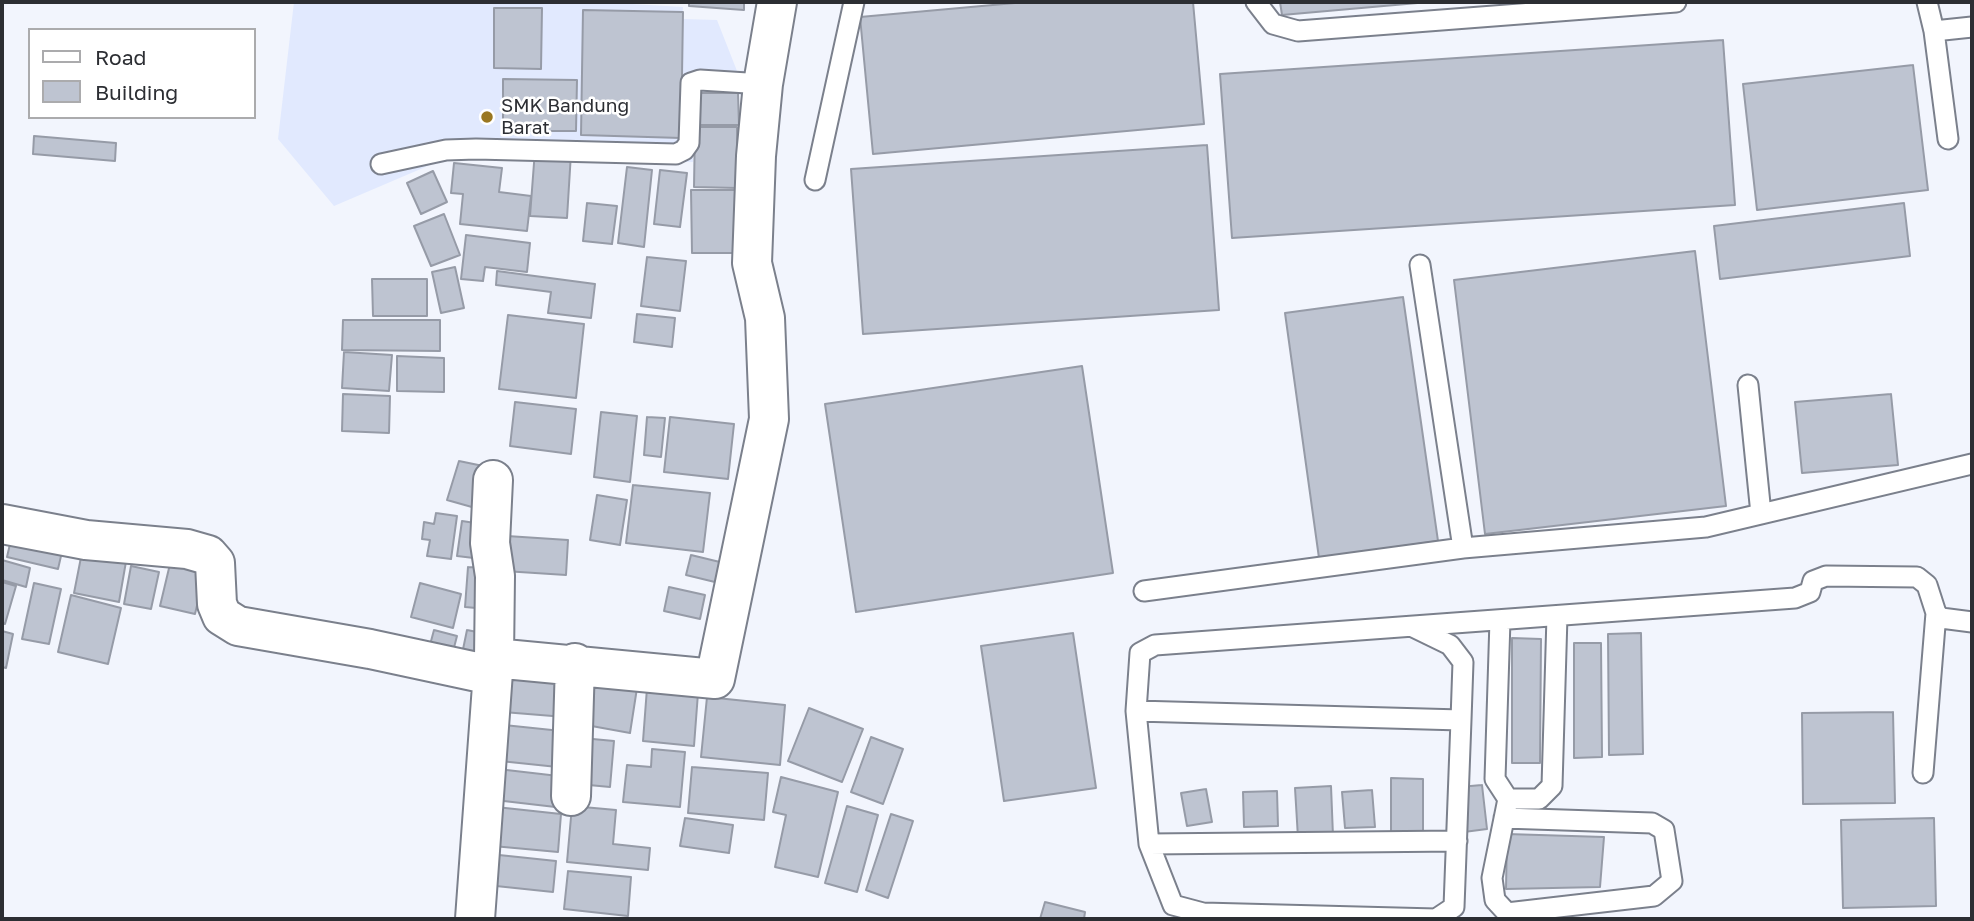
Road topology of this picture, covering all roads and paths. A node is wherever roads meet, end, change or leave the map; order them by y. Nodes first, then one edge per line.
1 (777, 2) edge
2 (854, 2) edge
3 (1256, 2) edge
4 (1676, 2) edge
5 (1927, 2) edge
6 (1972, 27) edge
7 (1934, 31) junction
8 (763, 84) junction
9 (1948, 139) dead end
10 (381, 164) dead end
11 (815, 180) dead end
12 (1420, 264) dead end
13 (1748, 385) dead end
14 (1972, 464) edge
15 (493, 480) dead end
16 (1761, 514) junction
17 (2, 524) edge
18 (1463, 548) junction
19 (1144, 591) dead end
20 (1936, 614) junction
21 (1557, 616) junction
22 (1500, 620) junction
23 (1972, 622) edge
24 (1413, 626) junction
25 (575, 663) junction
26 (492, 666) junction
27 (1136, 711) junction
28 (1461, 720) junction
29 (1923, 773) dead end
30 (571, 796) dead end
31 (1506, 808) junction
32 (1457, 841) junction
33 (1149, 844) junction
34 (475, 919) edge

1 - 8 street
2 - 11 lane
3 - 4 lane
5 - 7 lane
6 - 7 lane
7 - 9 lane
8 - 10 lane
8 - 25 street
12 - 18 lane
13 - 16 lane
14 - 16 lane
15 - 26 street
16 - 18 lane
17 - 26 street
18 - 19 lane
20 - 21 lane
20 - 23 lane
20 - 29 lane
21 - 22 lane
21 - 31 lane
22 - 24 lane
22 - 31 lane
24 - 27 lane
24 - 28 lane
25 - 26 street
25 - 30 street
26 - 34 street
27 - 28 lane
27 - 33 lane
28 - 32 lane
31 - 31 lane
32 - 33 lane
32 - 33 lane

